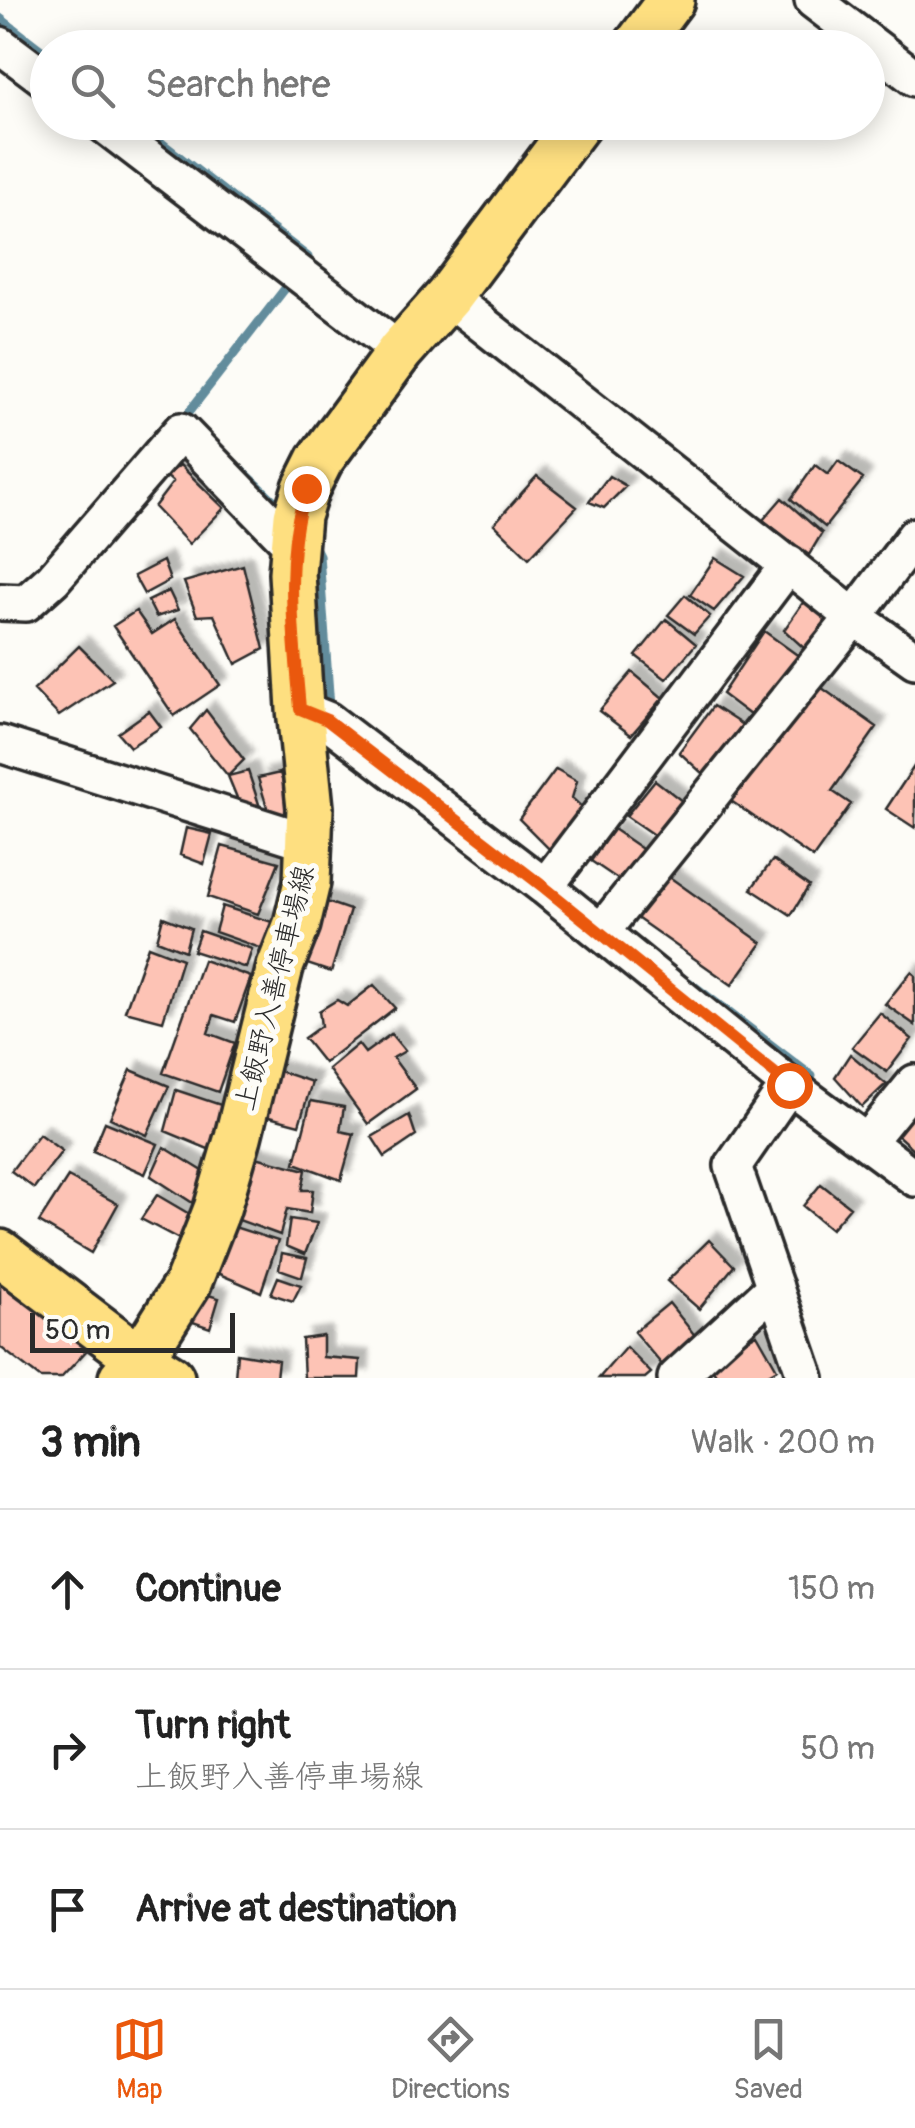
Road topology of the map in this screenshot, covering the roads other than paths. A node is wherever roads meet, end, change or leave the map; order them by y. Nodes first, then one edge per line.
1 (812, 0) edge
2 (668, 1) edge
3 (648, 30) edge
4 (852, 30) edge
5 (0, 45) edge
6 (885, 55) edge
7 (30, 68) edge
8 (915, 78) edge
9 (125, 140) edge
10 (566, 140) edge
11 (448, 297) junction
12 (400, 351) junction
13 (915, 536) edge
14 (295, 537) junction
15 (789, 564) junction
16 (0, 602) edge
17 (854, 617) junction
18 (915, 660) edge
19 (300, 709) junction
20 (0, 744) edge
21 (309, 842) junction
22 (545, 888) junction
23 (601, 932) junction
24 (915, 1082) edge
25 (789, 1085) junction
26 (867, 1142) junction
27 (915, 1178) edge
28 (0, 1253) edge
29 (775, 1287) junction
30 (144, 1372) edge
31 (676, 1378) edge
32 (806, 1378) edge

1 - 4 street
2 - 3 main road
5 - 7 street
6 - 8 street
9 - 12 street
10 - 11 main road, 上飯野入善停車場線
11 - 12 main road, 上飯野入善停車場線
11 - 15 street
12 - 14 main road, 上飯野入善停車場線
13 - 17 street
14 - 16 street
14 - 19 main road, 上飯野入善停車場線
15 - 17 street
15 - 22 street
17 - 18 street
17 - 23 street
19 - 21 main road, 上飯野入善停車場線
19 - 22 street
20 - 21 street
21 - 30 main road, 上飯野入善停車場線
22 - 23 street
23 - 25 street
24 - 26 street
25 - 26 street
25 - 29 street
26 - 27 street
28 - 30 main road
29 - 31 street
29 - 32 street

